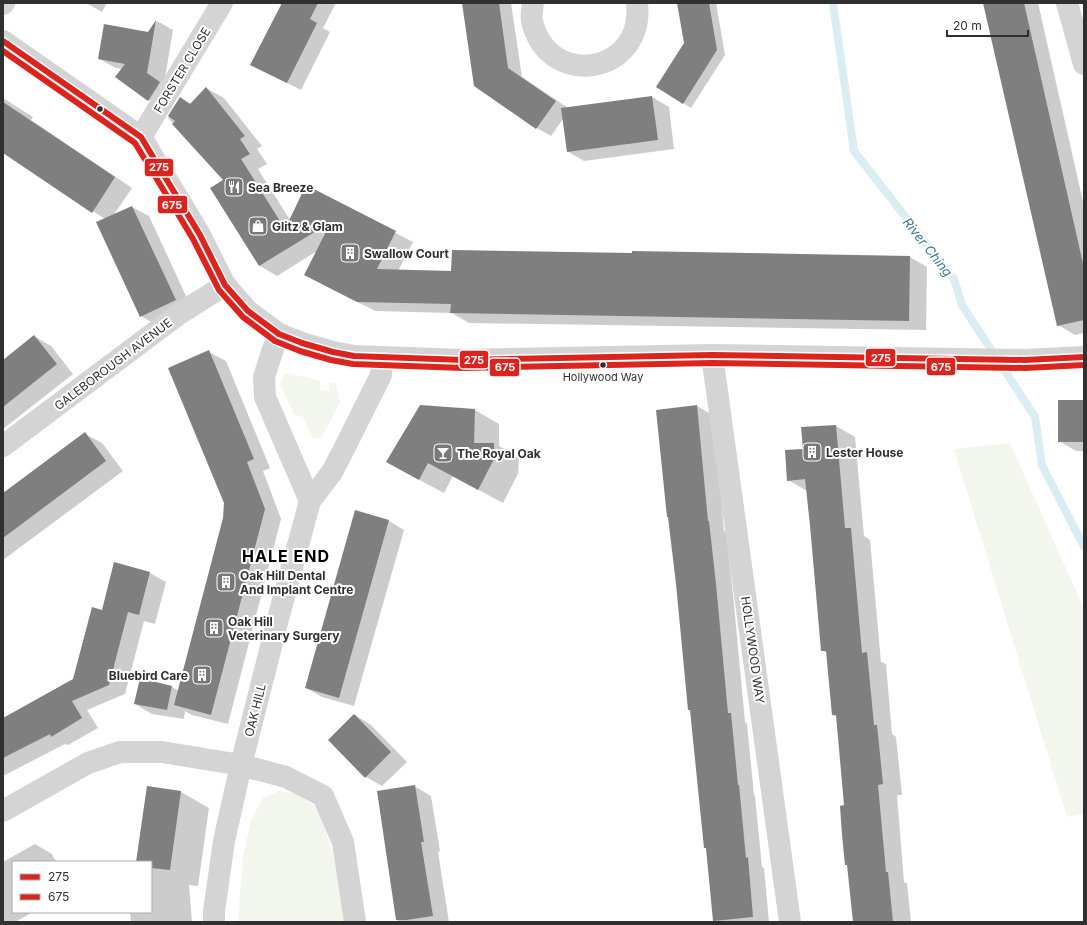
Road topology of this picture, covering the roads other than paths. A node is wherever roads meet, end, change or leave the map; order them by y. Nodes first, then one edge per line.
1 (222, 3) edge
2 (533, 3) edge
3 (636, 3) edge
4 (1067, 3) edge
5 (3, 40) edge
6 (1084, 64) edge
7 (141, 137) junction
8 (225, 285) junction
9 (279, 334) junction
10 (712, 355) junction
11 (382, 357) junction
12 (1084, 357) edge
13 (3, 446) edge
14 (310, 501) junction
15 (241, 765) junction
16 (3, 811) edge
17 (214, 922) edge
18 (355, 922) edge
19 (790, 922) edge

1 - 7 street, FORSTER CLOSE
2 - 3 street
4 - 6 street
5 - 7 street
7 - 8 street
8 - 9 street
8 - 13 street, GALEBOROUGH AVENUE
9 - 11 street
9 - 14 street
10 - 11 street
10 - 12 street
10 - 19 street, HOLLYWOOD WAY
11 - 14 street, OAK HILL
14 - 15 street, OAK HILL
15 - 16 street
15 - 17 street, OAK HILL
15 - 18 street

